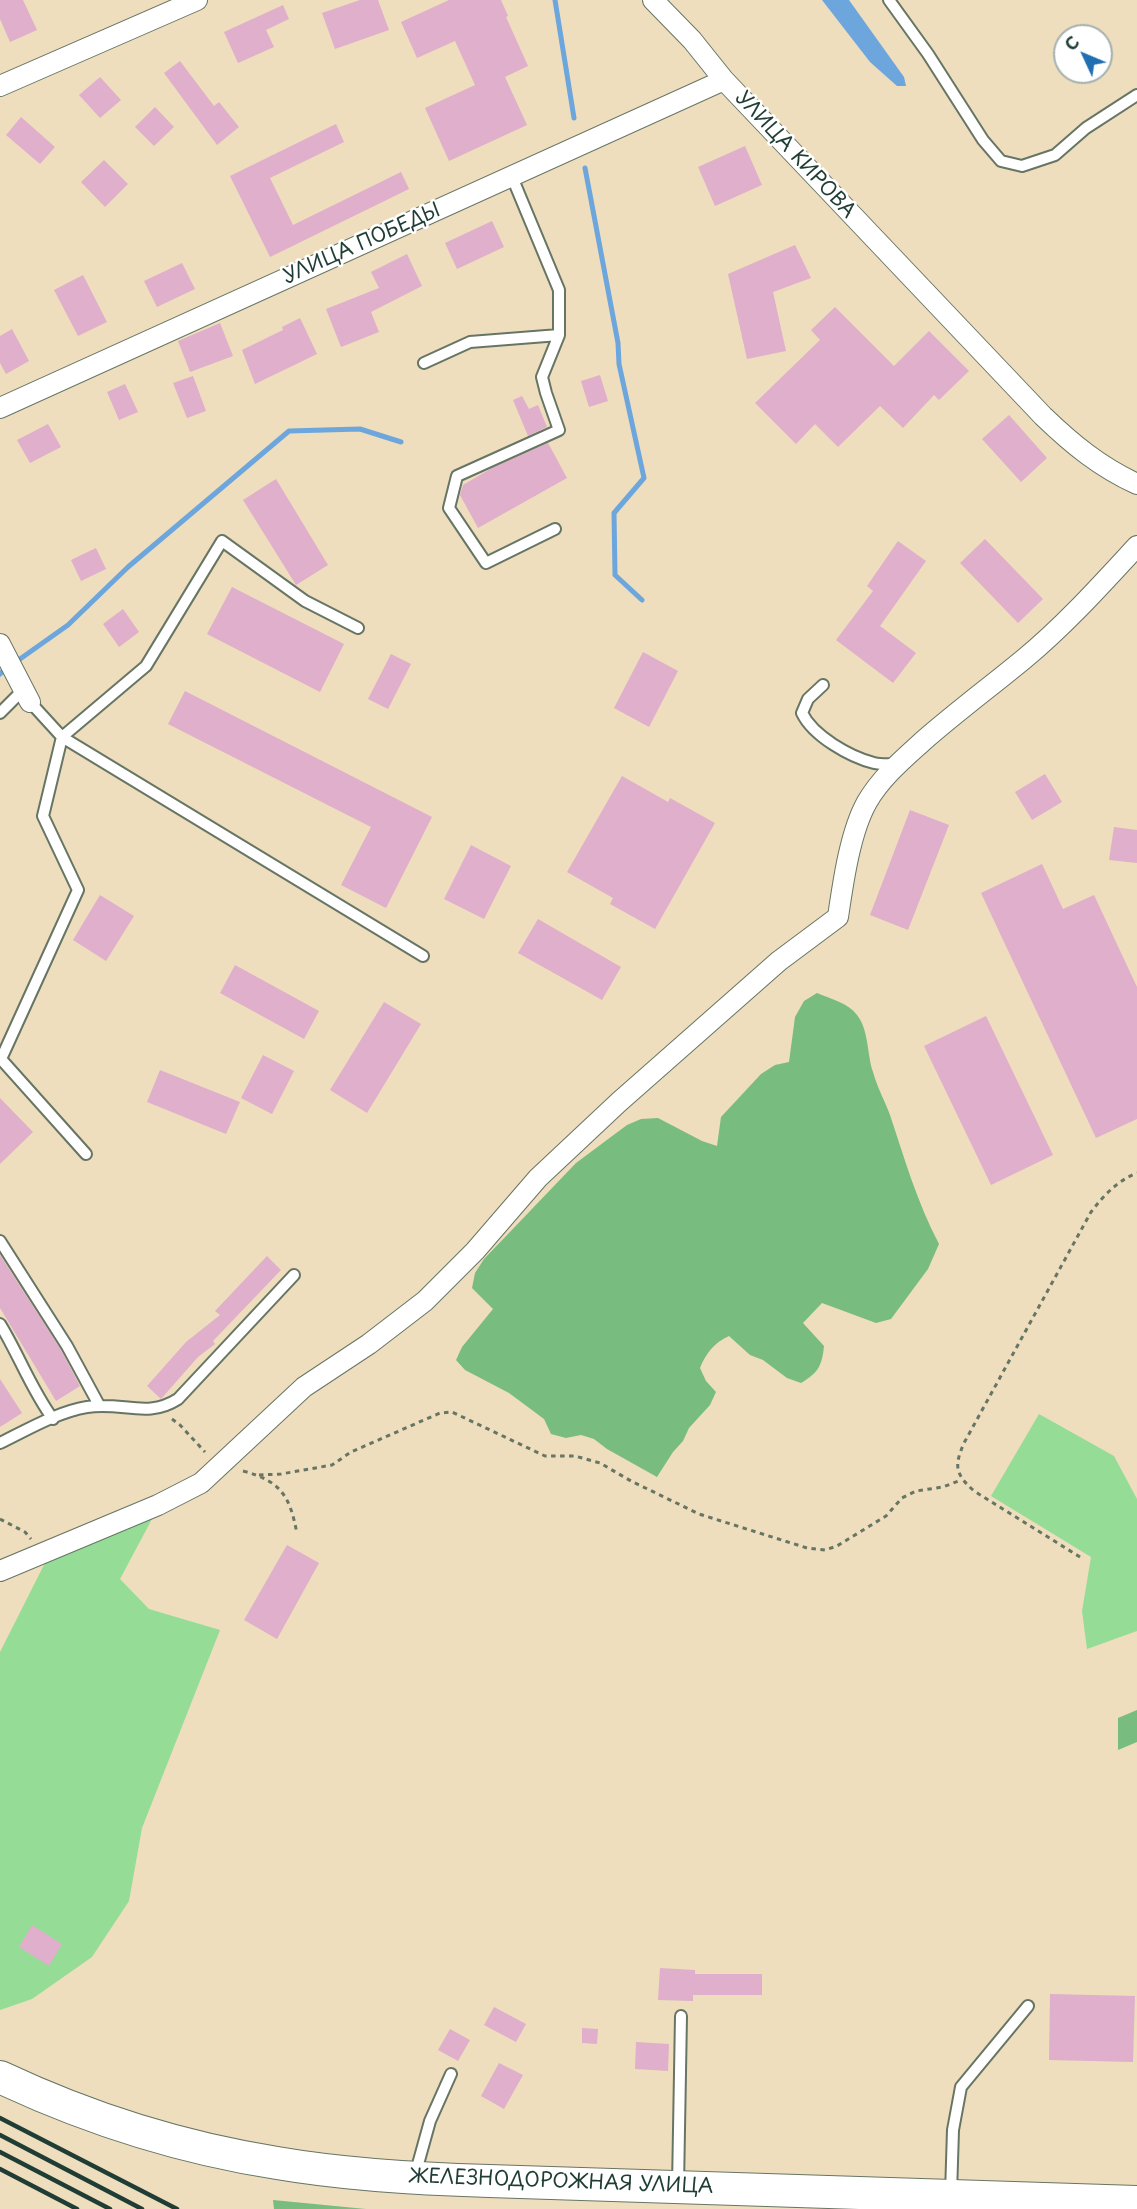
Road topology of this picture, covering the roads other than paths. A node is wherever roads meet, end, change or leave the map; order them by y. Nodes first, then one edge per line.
1 (197, 0) edge
2 (889, 0) edge
3 (655, 1) edge
4 (724, 80) junction
5 (0, 86) edge
6 (1137, 95) edge
7 (512, 177) junction
8 (559, 335) junction
9 (424, 363) dead end
10 (0, 408) edge
11 (1137, 484) edge
12 (555, 529) dead end
13 (1137, 546) edge
14 (358, 628) dead end
15 (0, 644) edge
16 (823, 685) dead end
17 (27, 696) junction
18 (0, 713) edge
19 (62, 737) junction
20 (898, 764) junction
21 (423, 956) dead end
22 (86, 1154) dead end
23 (0, 1241) edge
24 (294, 1275) dead end
25 (0, 1323) edge
26 (99, 1405) junction
27 (53, 1419) junction
28 (0, 1443) edge
29 (0, 1571) edge
30 (1028, 2006) dead end
31 (681, 2016) dead end
32 (451, 2074) dead end
33 (0, 2077) edge
34 (414, 2178) junction
35 (678, 2186) junction
36 (951, 2197) junction
37 (1137, 2202) edge

1 - 5 street
2 - 6 lane
3 - 4 street, УЛИЦА КИРОВА
4 - 7 street, УЛИЦА ПОБЕДЫ
4 - 11 street, УЛИЦА КИРОВА
7 - 8 lane
7 - 10 street, УЛИЦА ПОБЕДЫ
8 - 9 lane
8 - 12 lane
13 - 20 street
14 - 19 lane
15 - 17 street
16 - 20 lane
17 - 18 lane
17 - 19 lane
19 - 21 lane
19 - 22 lane
20 - 29 street
23 - 26 lane
24 - 26 lane
25 - 27 lane
26 - 27 lane
27 - 28 lane
30 - 36 lane
31 - 35 lane
32 - 34 lane
33 - 34 main road, ЖЕЛЕЗНОДОРОЖНАЯ УЛИЦА
34 - 35 main road, ЖЕЛЕЗНОДОРОЖНАЯ УЛИЦА
35 - 36 main road, ЖЕЛЕЗНОДОРОЖНАЯ УЛИЦА
36 - 37 main road, ЖЕЛЕЗНОДОРОЖНАЯ УЛИЦА

